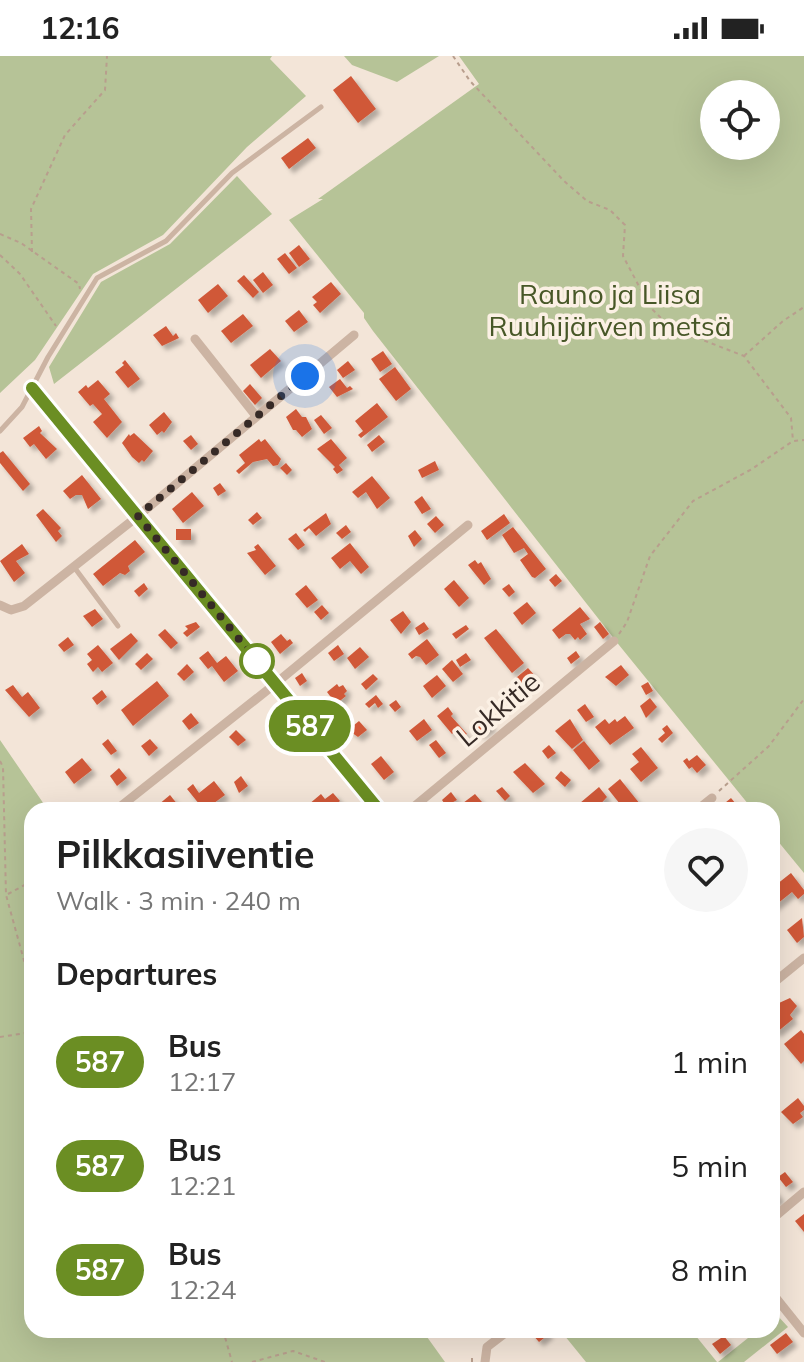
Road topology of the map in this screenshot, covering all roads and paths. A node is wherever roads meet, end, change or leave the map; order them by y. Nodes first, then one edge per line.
1 (107, 56) edge
2 (453, 56) edge
3 (321, 107) dead end
4 (0, 234) edge
5 (32, 252) junction
6 (0, 255) edge
7 (82, 298) junction
8 (804, 307) edge
9 (62, 334) junction
10 (354, 335) dead end
11 (195, 339) dead end
12 (744, 356) junction
13 (32, 388) junction
14 (256, 416) junction
15 (0, 431) edge
16 (804, 440) edge
17 (793, 441) junction
18 (138, 516) junction
19 (468, 525) dead end
20 (74, 567) junction
21 (0, 605) edge
22 (118, 626) dead end
23 (614, 641) joint
24 (275, 684) junction
25 (804, 699) edge
26 (0, 761) edge
27 (712, 798) joint
28 (126, 802) edge
29 (372, 802) edge
30 (420, 802) edge
31 (707, 802) edge
32 (2, 811) edge
33 (24, 885) edge
34 (6, 895) junction
35 (804, 958) edge
36 (24, 960) edge
37 (780, 978) edge
38 (24, 1033) edge
39 (0, 1037) edge
40 (804, 1192) edge
41 (780, 1212) edge
42 (780, 1303) edge
43 (804, 1333) edge
44 (225, 1338) edge
45 (499, 1338) edge
46 (232, 1362) edge
47 (252, 1362) edge
48 (325, 1362) edge
49 (485, 1362) edge

1 - 5 path
2 - 12 path
3 - 7 lane
4 - 5 path
5 - 7 path
6 - 9 path
7 - 9 lane
8 - 12 path
9 - 13 lane
10 - 14 street
11 - 14 street
12 - 17 path
13 - 15 lane
13 - 18 street
14 - 18 street
16 - 17 path
17 - 23 path
18 - 20 street
18 - 24 street
19 - 24 street
20 - 21 street
20 - 22 lane
23 - 30 street, Lokkitie
24 - 28 street
24 - 29 street
25 - 27 path
26 - 32 path
27 - 31 street
32 - 34 path
33 - 34 path
34 - 36 path
35 - 37 street
38 - 39 path
40 - 41 street
42 - 43 street
44 - 46 path
45 - 49 street
47 - 48 path

